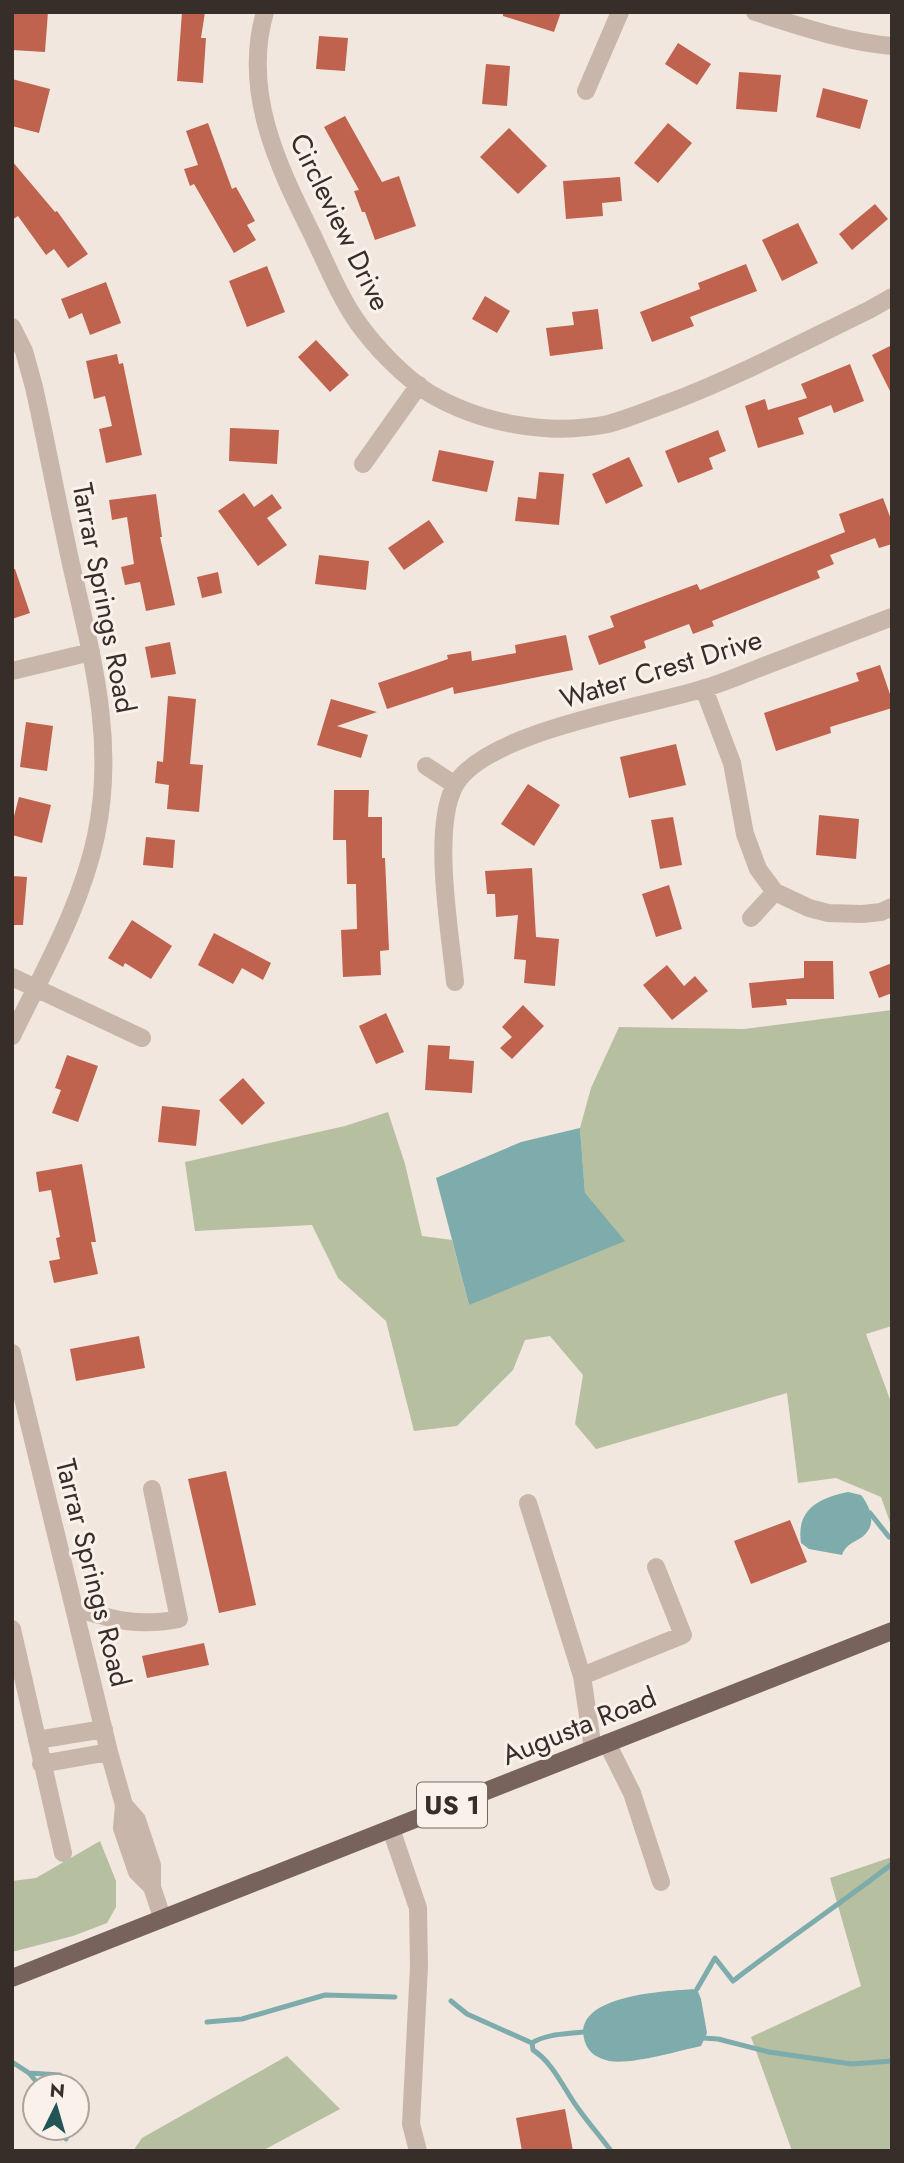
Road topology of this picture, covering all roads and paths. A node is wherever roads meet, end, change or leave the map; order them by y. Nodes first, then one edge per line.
1 (265, 12) edge
2 (620, 12) edge
3 (755, 12) edge
4 (892, 46) edge
5 (586, 91) dead end
6 (892, 297) edge
7 (12, 327) edge
8 (419, 385) junction
9 (363, 464) dead end
10 (892, 617) edge
11 (91, 652) junction
12 (12, 671) edge
13 (704, 689) junction
14 (426, 766) dead end
15 (455, 785) junction
16 (775, 892) junction
17 (892, 907) edge
18 (751, 918) dead end
19 (12, 977) edge
20 (455, 982) dead end
21 (37, 988) junction
22 (12, 1036) edge
23 (142, 1038) dead end
24 (12, 1353) edge
25 (19, 1404) edge
26 (152, 1489) dead end
27 (528, 1503) dead end
28 (656, 1567) dead end
29 (75, 1608) junction
30 (12, 1629) edge
31 (892, 1631) edge
32 (582, 1676) junction
33 (104, 1729) junction
34 (37, 1740) junction
35 (600, 1746) junction
36 (108, 1752) junction
37 (41, 1764) junction
38 (391, 1829) junction
39 (63, 1853) dead end
40 (661, 1882) dead end
41 (162, 1917) junction
42 (12, 1978) edge
43 (418, 2151) edge

1 - 8 street, Circleview Drive
2 - 5 street
3 - 4 street
6 - 8 street, Circleview Drive
7 - 11 street, Tarrar Springs Road
8 - 9 street
10 - 13 street, Water Crest Drive
11 - 12 street
11 - 21 street, Tarrar Springs Road
13 - 15 street, Water Crest Drive
13 - 16 street
14 - 15 street
15 - 20 street, Water Crest Drive
16 - 17 street
16 - 18 street
19 - 21 street
21 - 22 street, Tarrar Springs Road
21 - 23 street
24 - 25 street, Tarrar Springs Road
25 - 29 street, Tarrar Springs Road
26 - 29 street
27 - 32 street
28 - 32 street
29 - 33 street, Tarrar Springs Road
30 - 34 street
31 - 35 main road, Augusta Road / US 1
32 - 35 street
33 - 34 street
33 - 36 street, Tarrar Springs Road
34 - 37 street
35 - 38 main road, Augusta Road / US 1
35 - 40 street
36 - 37 street
36 - 41 street, Tarrar Springs Road
37 - 39 street
38 - 41 main road, Augusta Road / US 1
38 - 43 street
41 - 42 main road, Augusta Road / US 1

